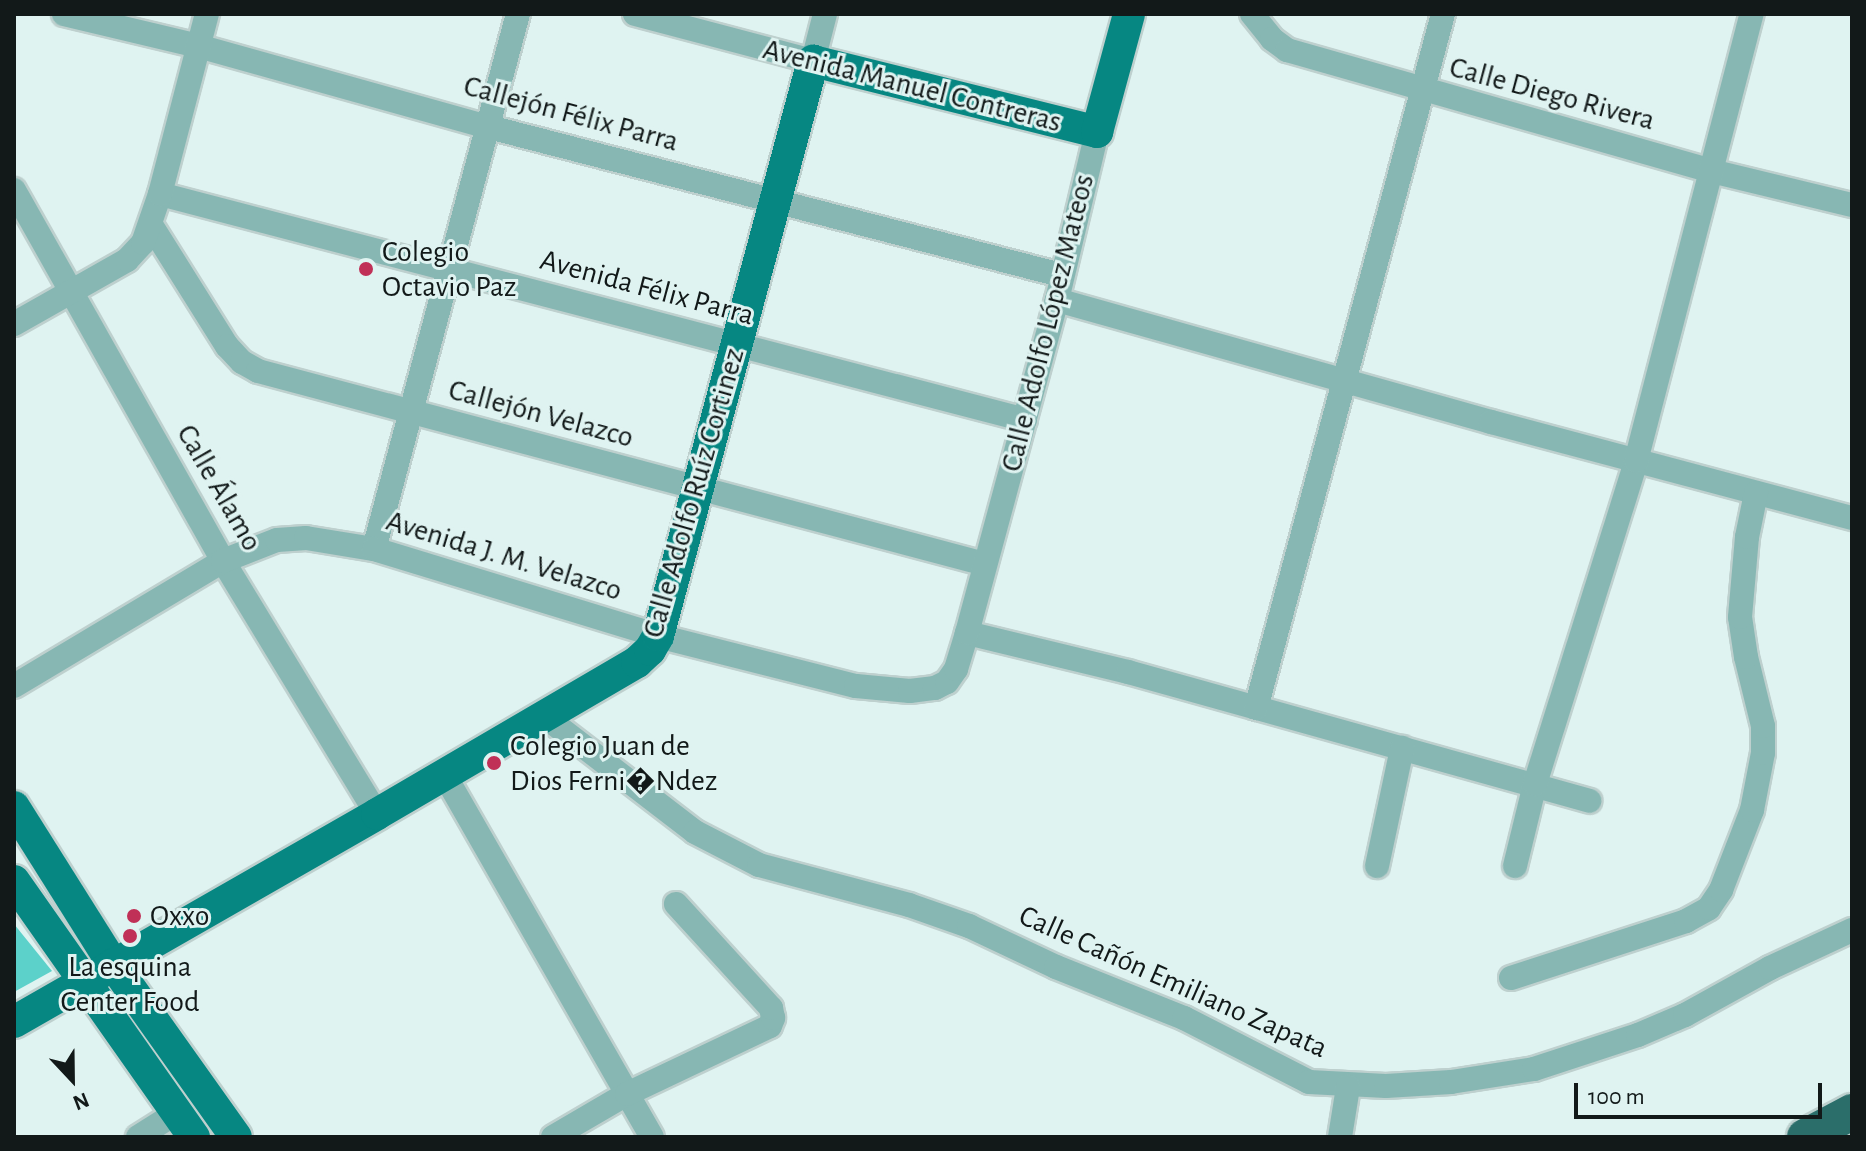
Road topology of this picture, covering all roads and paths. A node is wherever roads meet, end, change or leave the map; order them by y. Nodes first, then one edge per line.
1 (64, 14) edge
2 (207, 14) edge
3 (518, 14) edge
4 (635, 14) edge
5 (825, 14) edge
6 (1129, 14) edge
7 (1252, 14) edge
8 (1443, 14) edge
9 (1752, 14) edge
10 (198, 46) junction
11 (813, 61) junction
12 (1424, 92) junction
13 (489, 127) junction
14 (1097, 132) junction
15 (1711, 171) junction
16 (14, 190) edge
17 (160, 194) junction
18 (776, 202) junction
19 (1852, 205) edge
20 (151, 225) junction
21 (451, 269) junction
22 (1061, 275) junction
23 (70, 291) junction
24 (1057, 300) junction
25 (14, 324) edge
26 (736, 345) junction
27 (1345, 381) junction
28 (413, 412) junction
29 (1025, 420) junction
30 (1636, 461) junction
31 (698, 490) junction
32 (1756, 493) junction
33 (1852, 518) edge
34 (374, 549) junction
35 (223, 561) junction
36 (985, 564) junction
37 (967, 633) junction
38 (658, 636) junction
39 (14, 686) edge
40 (1256, 708) junction
41 (544, 716) junction
42 (1402, 748) junction
43 (444, 774) junction
44 (1535, 784) junction
45 (1589, 801) dead end
46 (14, 807) edge
47 (377, 814) junction
48 (1377, 866) dead end
49 (1515, 866) dead end
50 (14, 881) edge
51 (676, 904) dead end
52 (1852, 930) edge
53 (113, 964) junction
54 (1511, 978) dead end
55 (83, 981) junction
56 (14, 1022) edge
57 (1348, 1087) junction
58 (627, 1094) junction
59 (1852, 1112) edge
60 (185, 1125) edge
61 (1852, 1129) edge
62 (138, 1137) edge
63 (236, 1137) edge
64 (553, 1137) edge
65 (652, 1137) edge
66 (1340, 1137) edge
67 (1805, 1137) edge
68 (1838, 1137) edge

1 - 10 street, Callejón Félix Parra
2 - 10 street
3 - 13 street
4 - 11 street, Avenida Manuel Contreras
5 - 11 street, Calle Adolfo Ruíz Cortinez
6 - 14 main road, Calle Adolfo López Mateos
7 - 12 street, Calle Diego Rivera
8 - 12 street
9 - 15 street
10 - 13 street, Callejón Félix Parra
10 - 17 street
11 - 14 main road, Avenida Manuel Contreras
11 - 18 main road, Calle Adolfo Ruíz Cortinez
12 - 15 street, Calle Diego Rivera
12 - 27 street
13 - 18 street, Callejón Félix Parra
13 - 21 street
14 - 22 street, Calle Adolfo López Mateos
15 - 19 street, Calle Diego Rivera
15 - 30 street
16 - 23 street, Calle Álamo
17 - 20 street
17 - 21 street, Avenida Félix Parra
18 - 22 street, Callejón Félix Parra
18 - 26 main road, Calle Adolfo Ruíz Cortinez
20 - 23 street
20 - 28 street, Callejón Velazco
21 - 26 street, Avenida Félix Parra
21 - 28 street
22 - 24 street, Calle Adolfo López Mateos
23 - 25 street
23 - 35 street, Calle Álamo
24 - 27 street
24 - 29 street, Calle Adolfo López Mateos
26 - 29 street, Avenida Félix Parra
26 - 31 main road, Calle Adolfo Ruíz Cortinez
27 - 30 street
27 - 40 street
28 - 31 street, Callejón Velazco
28 - 34 street
29 - 36 street, Calle Adolfo López Mateos
30 - 32 street
30 - 44 street
31 - 36 street, Callejón Velazco
31 - 38 main road, Calle Adolfo Ruíz Cortinez
32 - 33 street
32 - 54 street
34 - 35 street, Avenida J. M. Velazco
34 - 38 street, Avenida J. M. Velazco
35 - 39 street, Avenida J. M. Velazco
35 - 47 street, Calle Álamo
36 - 37 street, Calle Adolfo López Mateos
37 - 38 street, Avenida J. M. Velazco
37 - 40 street
38 - 41 main road, Calle Adolfo Ruíz Cortinez
40 - 42 street
41 - 43 main road, Calle Adolfo Ruíz Cortinez
41 - 57 street, Calle Cañón Emiliano Zapata
42 - 44 street
42 - 48 street
43 - 47 main road, Calle Adolfo Ruíz Cortinez
43 - 58 street
44 - 45 street
44 - 49 street
46 - 53 main road
47 - 53 main road, Calle Adolfo Ruíz Cortinez
50 - 55 main road
51 - 58 street
52 - 57 street, Calle Cañón Emiliano Zapata
53 - 55 main road, Calle Adolfo Ruíz Cortinez
53 - 63 main road
55 - 56 main road, Calle Adolfo Ruíz Cortinez
55 - 60 main road
57 - 66 street
58 - 64 street
58 - 65 street
59 - 67 highway
60 - 62 street
61 - 68 highway

